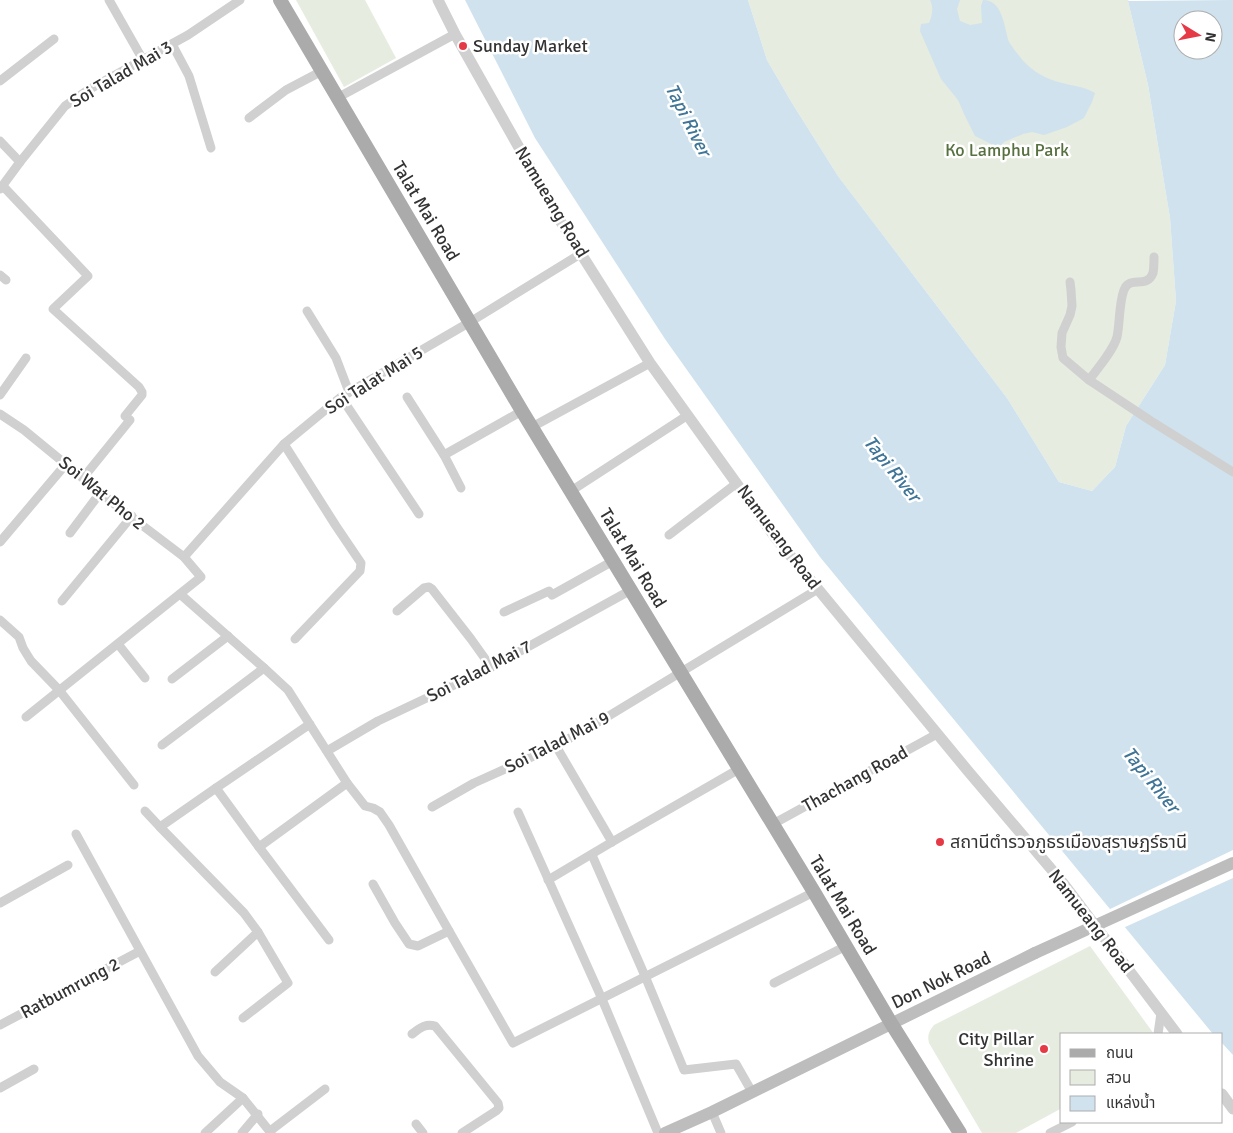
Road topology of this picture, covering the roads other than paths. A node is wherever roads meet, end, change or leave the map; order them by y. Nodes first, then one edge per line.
1 (109, 0) edge
2 (240, 0) edge
3 (280, 0) edge
4 (438, 0) edge
5 (455, 34) junction
6 (54, 39) dead end
7 (172, 44) junction
8 (143, 60) junction
9 (322, 71) junction
10 (0, 81) edge
11 (337, 98) junction
12 (249, 118) dead end
13 (0, 141) edge
14 (211, 148) dead end
15 (20, 162) junction
16 (1, 188) edge
17 (582, 254) junction
18 (1154, 257) dead end
19 (1070, 282) dead end
20 (307, 311) dead end
21 (470, 322) junction
22 (26, 358) dead end
23 (650, 363) junction
24 (1089, 380) junction
25 (349, 392) junction
26 (0, 395) edge
27 (341, 397) junction
28 (407, 397) dead end
29 (522, 411) junction
30 (688, 415) junction
31 (1, 416) edge
32 (532, 427) junction
33 (284, 444) junction
34 (444, 455) junction
35 (66, 464) junction
36 (1233, 472) edge
37 (83, 478) junction
38 (737, 483) junction
39 (461, 488) dead end
40 (571, 491) junction
41 (100, 492) junction
42 (419, 514) dead end
43 (132, 516) junction
44 (70, 533) dead end
45 (669, 535) dead end
46 (0, 542) edge
47 (184, 557) junction
48 (613, 561) junction
49 (818, 589) junction
50 (631, 590) junction
51 (180, 594) junction
52 (62, 601) dead end
53 (397, 611) dead end
54 (504, 612) dead end
55 (0, 620) edge
56 (228, 636) junction
57 (295, 638) dead end
58 (118, 644) junction
59 (491, 667) junction
60 (264, 668) junction
61 (681, 672) junction
62 (145, 678) dead end
63 (172, 679) dead end
64 (59, 690) junction
65 (26, 717) dead end
66 (310, 724) junction
67 (937, 734) junction
68 (162, 745) dead end
69 (556, 746) junction
70 (327, 751) junction
71 (739, 769) junction
72 (347, 783) junction
73 (134, 786) dead end
74 (216, 788) junction
75 (432, 807) dead end
76 (145, 811) dead end
77 (518, 812) dead end
78 (773, 824) junction
79 (160, 827) junction
80 (76, 834) dead end
81 (612, 842) junction
82 (260, 847) junction
83 (592, 855) junction
84 (1233, 863) edge
85 (68, 865) dead end
86 (548, 880) junction
87 (372, 884) dead end
88 (814, 892) junction
89 (0, 903) edge
90 (449, 931) junction
91 (258, 932) junction
92 (329, 940) dead end
93 (846, 946) junction
94 (140, 951) junction
95 (215, 972) dead end
96 (645, 976) junction
97 (774, 984) dead end
98 (602, 999) junction
99 (1161, 1013) junction
100 (243, 1018) dead end
101 (892, 1023) junction
102 (0, 1024) edge
103 (1158, 1033) edge
104 (1176, 1033) edge
105 (412, 1034) dead end
106 (34, 1069) dead end
107 (0, 1088) edge
108 (324, 1089) dead end
109 (752, 1092) junction
110 (1223, 1095) edge
111 (243, 1098) junction
112 (1233, 1110) edge
113 (712, 1112) junction
114 (258, 1114) junction
115 (1070, 1123) edge
116 (416, 1124) dead end
117 (271, 1132) edge
118 (205, 1133) edge
119 (242, 1133) edge
120 (423, 1133) edge
121 (462, 1133) edge
122 (658, 1133) edge
123 (666, 1133) edge
124 (722, 1133) edge
125 (960, 1133) edge
126 (1050, 1133) edge

1 - 8 street
2 - 7 street, Soi Talad Mai 3
3 - 9 main road, Talat Mai Road
4 - 5 street, Namueang Road
5 - 11 street
5 - 17 street, Namueang Road
6 - 10 street
7 - 8 street, Soi Talad Mai 3
7 - 14 street
8 - 15 street, Soi Talad Mai 3
9 - 11 main road, Talat Mai Road
9 - 12 street
11 - 21 main road, Talat Mai Road
13 - 15 street
15 - 16 street, Soi Talad Mai 3
16 - 37 street
17 - 21 street, Soi Talat Mai 5
17 - 23 street, Namueang Road
18 - 24 street
19 - 24 street
20 - 25 street
21 - 25 street, Soi Talat Mai 5
21 - 29 main road, Talat Mai Road
22 - 26 street
23 - 30 street, Namueang Road
23 - 32 street
24 - 36 street
25 - 27 street, Soi Talat Mai 5
27 - 33 street, Soi Talat Mai 5
27 - 42 street
28 - 34 street
29 - 32 main road, Talat Mai Road
29 - 34 street
30 - 38 street, Namueang Road
30 - 40 street
31 - 35 street, Soi Wat Pho 2
32 - 40 main road, Talat Mai Road
33 - 47 street, Soi Talat Mai 5
33 - 57 street
34 - 39 street
35 - 37 street, Soi Wat Pho 2
35 - 46 street
37 - 41 street, Soi Wat Pho 2
38 - 45 street
38 - 49 street, Namueang Road
40 - 48 main road, Talat Mai Road
41 - 43 street, Soi Wat Pho 2
41 - 44 street
43 - 47 street, Soi Wat Pho 2
43 - 52 street
47 - 51 street, Soi Wat Pho 2
48 - 50 main road, Talat Mai Road
48 - 54 street
49 - 61 street, Soi Talad Mai 9
49 - 67 street, Namueang Road
50 - 59 street, Soi Talad Mai 7
50 - 61 main road, Talat Mai Road
51 - 56 street
51 - 58 street
53 - 59 street
55 - 64 street
56 - 60 street
56 - 63 street
58 - 62 street
58 - 64 street
59 - 70 street, Soi Talad Mai 7
60 - 66 street
60 - 68 street
61 - 69 street, Soi Talad Mai 9
61 - 71 main road, Talat Mai Road
64 - 65 street
64 - 73 street
66 - 70 street
66 - 74 street
67 - 78 street, Thachang Road
67 - 99 street, Namueang Road
69 - 75 street, Soi Talad Mai 9
69 - 81 street
70 - 72 street
71 - 78 main road, Talat Mai Road
71 - 81 street
72 - 82 street
72 - 90 street
74 - 79 street
74 - 82 street
76 - 79 street
77 - 86 street
78 - 88 main road, Talat Mai Road
79 - 91 street
80 - 94 street
81 - 83 street
82 - 92 street
83 - 86 street
83 - 96 street
84 - 101 main road, Don Nok Road, bridge
85 - 89 street
86 - 98 street
87 - 90 street
88 - 93 main road, Talat Mai Road
88 - 96 street
90 - 98 street
91 - 95 street
91 - 100 street
93 - 97 street
93 - 101 main road, Talat Mai Road
94 - 102 street, Ratbumrung 2
94 - 111 street
96 - 98 street
96 - 109 street
98 - 122 street
99 - 103 street
99 - 104 street, Namueang Road
101 - 109 main road, Don Nok Road
101 - 125 main road, Talat Mai Road
105 - 121 street
106 - 107 street
108 - 117 street
109 - 113 main road, Don Nok Road
110 - 112 street
111 - 114 street
111 - 118 street
113 - 123 main road, Don Nok Road
113 - 124 street
114 - 117 street
114 - 119 street
115 - 126 street
116 - 120 street

